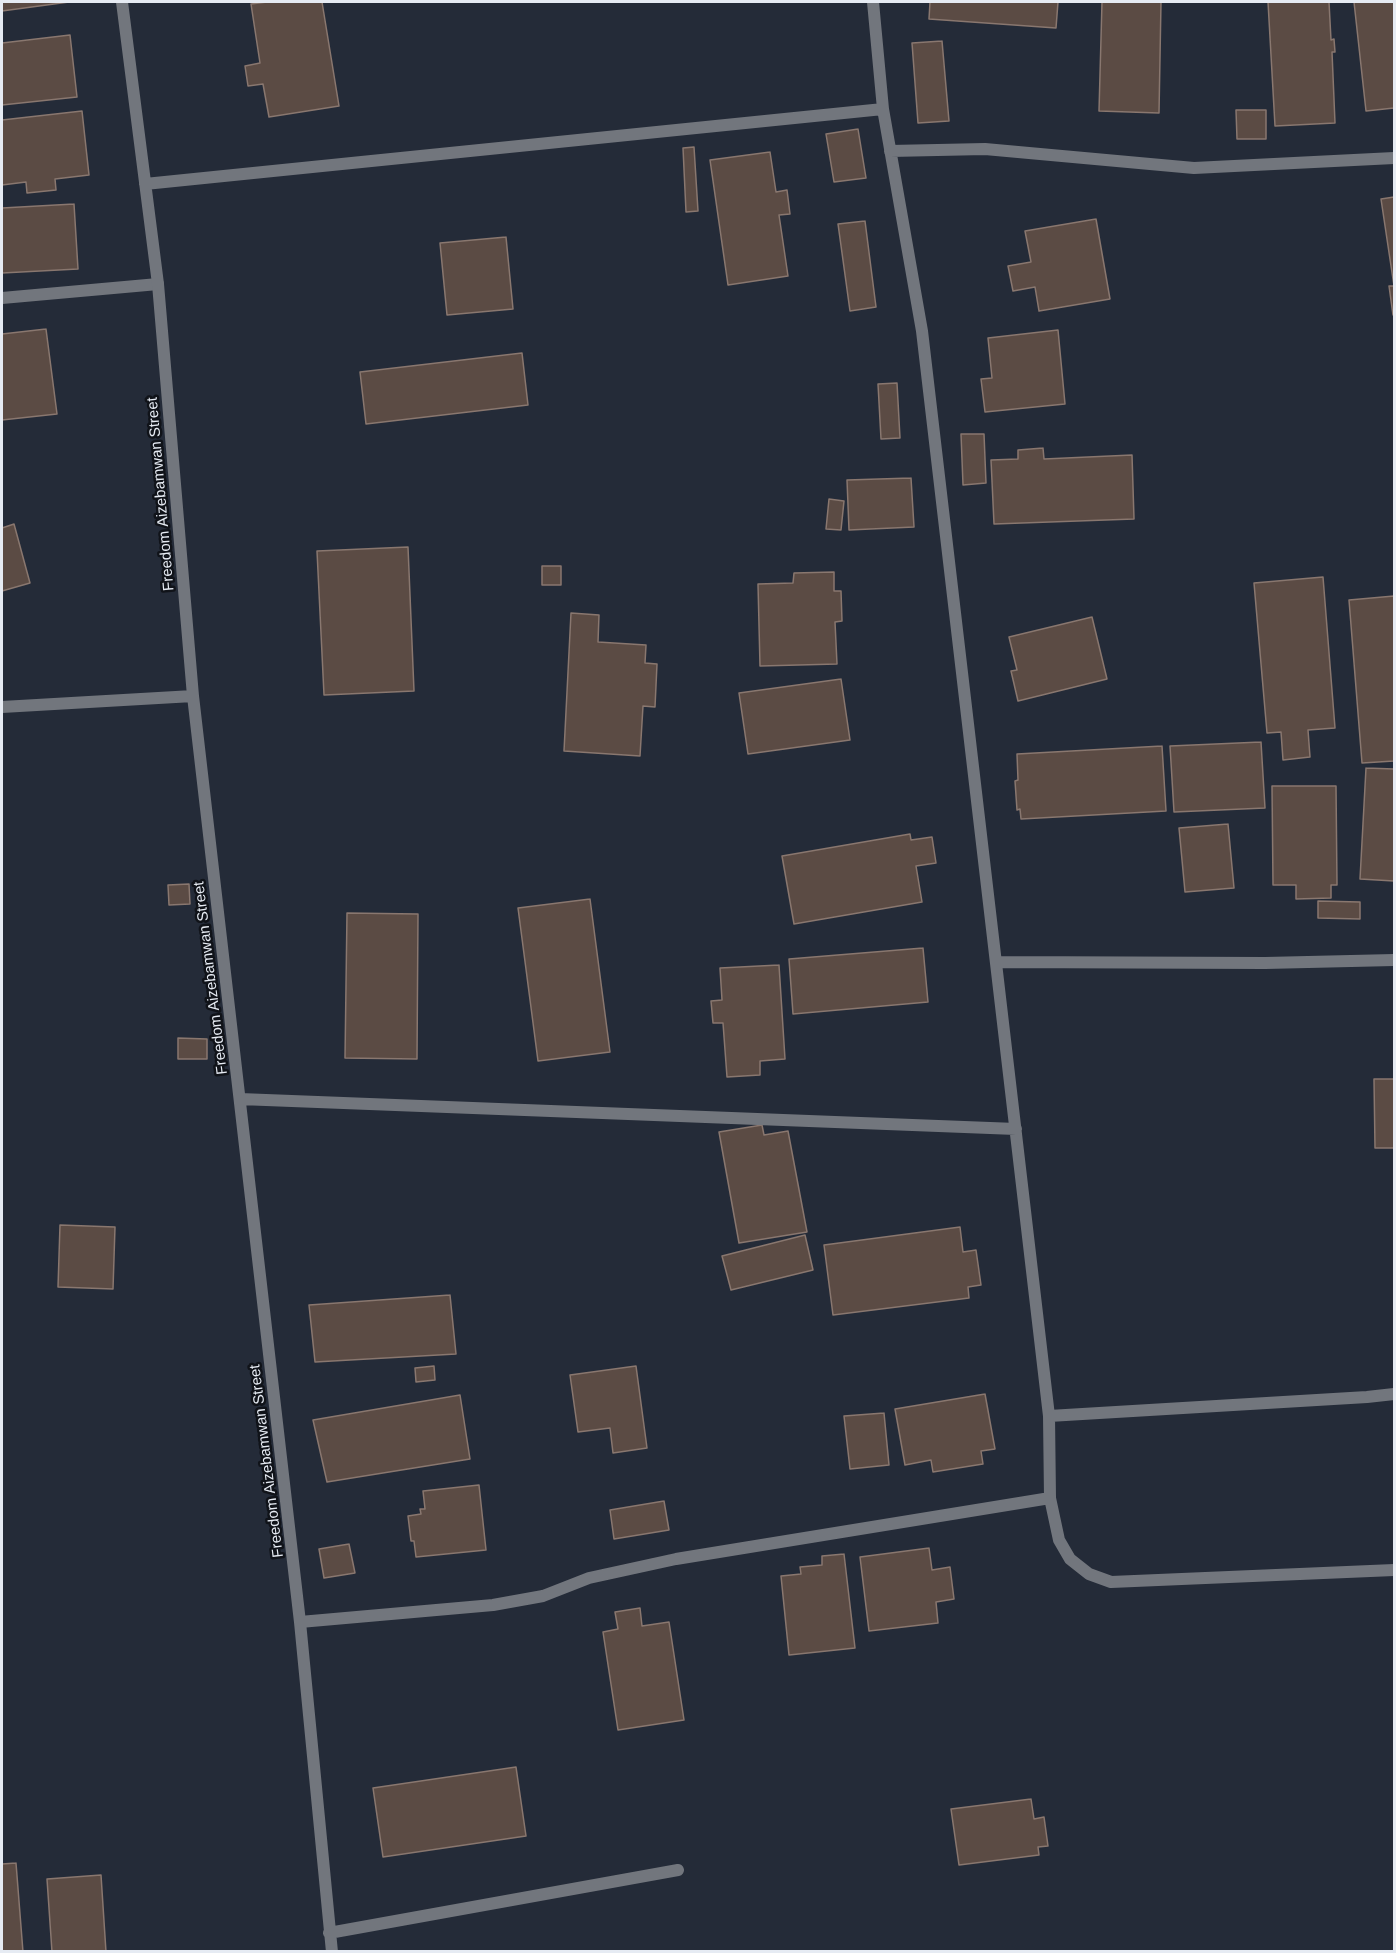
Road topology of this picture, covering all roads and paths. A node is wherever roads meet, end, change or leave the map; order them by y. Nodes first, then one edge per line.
1 (122, 2) edge
2 (873, 2) edge
3 (884, 109) junction
4 (890, 151) junction
5 (1395, 158) edge
6 (145, 184) junction
7 (158, 284) junction
8 (2, 298) edge
9 (193, 696) junction
10 (2, 707) edge
11 (1395, 960) edge
12 (996, 962) junction
13 (240, 1099) junction
14 (1016, 1129) junction
15 (1395, 1394) edge
16 (1049, 1416) junction
17 (1050, 1498) junction
18 (1395, 1570) edge
19 (300, 1622) junction
20 (678, 1870) dead end
21 (329, 1933) junction
22 (332, 1952) edge

1 - 6 street, Freedom Aizebamwan Street
2 - 3 street
3 - 4 street
3 - 6 street
4 - 5 street
4 - 12 street
6 - 7 street, Freedom Aizebamwan Street
7 - 8 street
7 - 9 street, Freedom Aizebamwan Street
9 - 10 street
9 - 13 street, Freedom Aizebamwan Street
11 - 12 street
12 - 14 street
13 - 14 street
13 - 19 street, Freedom Aizebamwan Street
14 - 16 street
15 - 16 street
16 - 17 street
17 - 18 street
17 - 19 street
19 - 21 street, Freedom Aizebamwan Street
20 - 21 street
21 - 22 street, Freedom Aizebamwan Street

